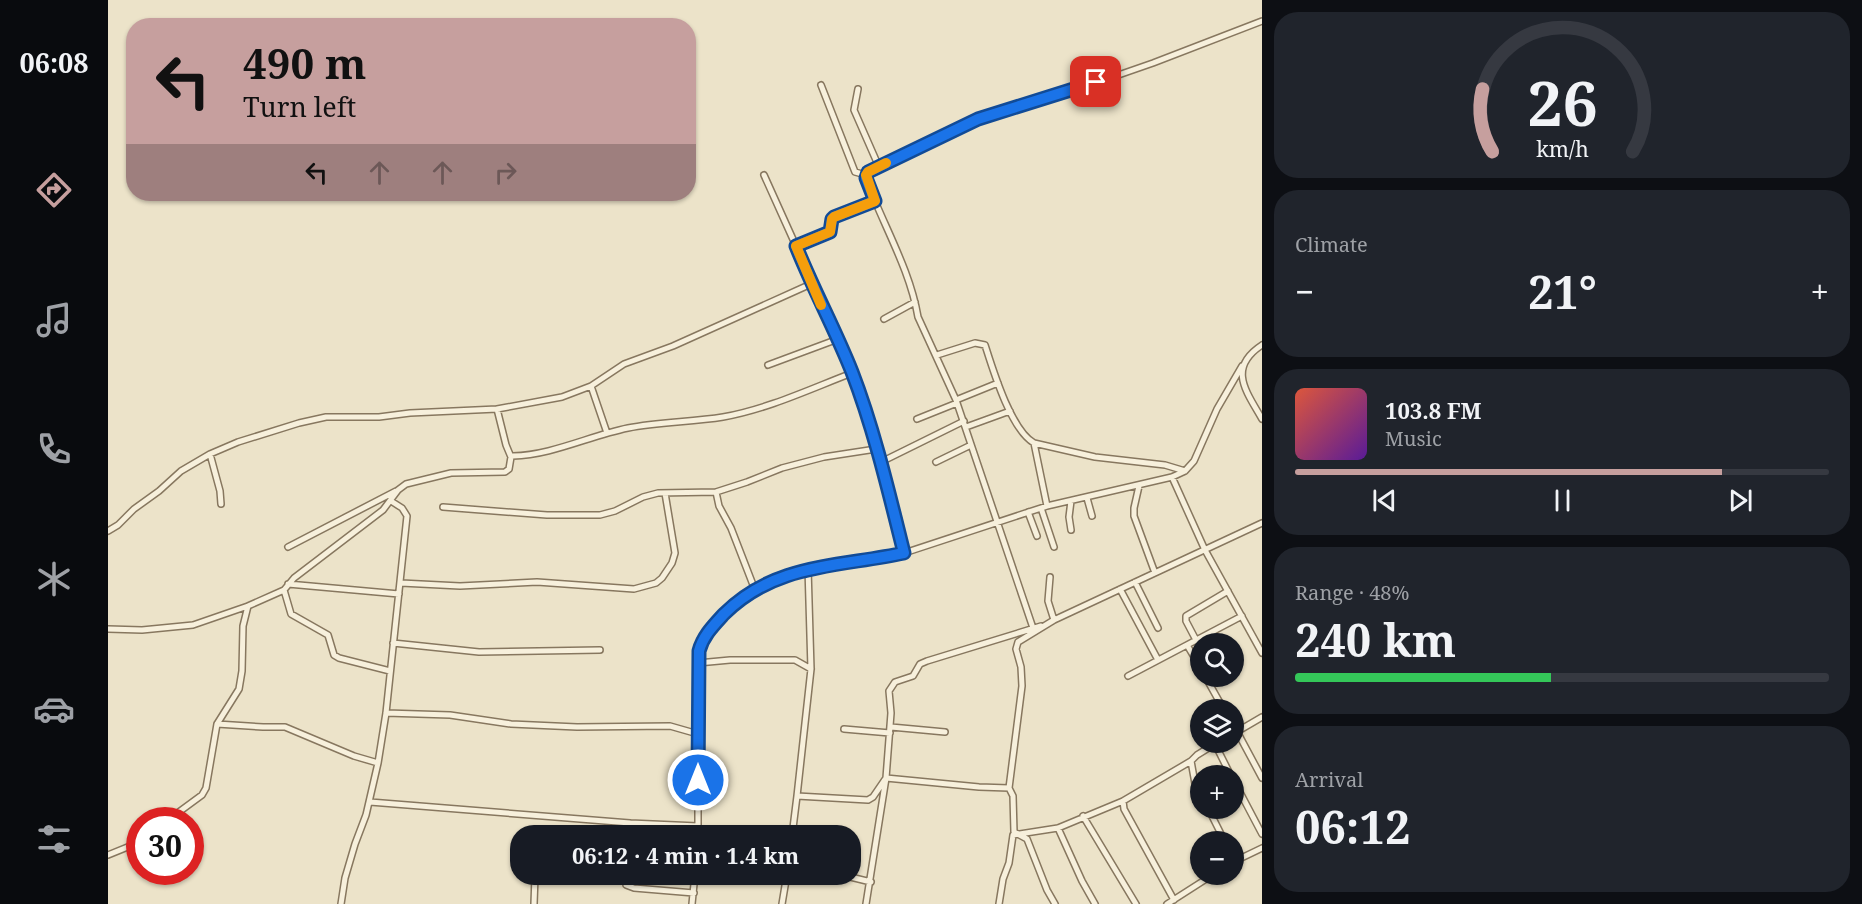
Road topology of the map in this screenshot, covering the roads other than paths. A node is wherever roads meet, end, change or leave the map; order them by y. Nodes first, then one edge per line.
1 (1262, 21) edge
2 (821, 85) dead end
3 (858, 88) dead end
4 (879, 167) junction
5 (764, 175) dead end
6 (866, 175) junction
7 (875, 201) junction
8 (796, 246) junction
9 (811, 284) junction
10 (915, 302) junction
11 (884, 319) dead end
12 (838, 339) junction
13 (1262, 345) edge
14 (937, 355) junction
15 (768, 366) dead end
16 (1242, 366) junction
17 (852, 373) junction
18 (998, 383) junction
19 (591, 386) junction
20 (957, 401) junction
21 (498, 409) junction
22 (1010, 411) junction
23 (917, 419) dead end
24 (1262, 419) edge
25 (965, 424) junction
26 (607, 433) junction
27 (1034, 443) junction
28 (971, 445) junction
29 (876, 449) junction
30 (210, 454) junction
31 (511, 457) junction
32 (881, 462) junction
33 (936, 462) dead end
34 (1185, 471) junction
35 (1172, 477) junction
36 (1139, 486) junction
37 (398, 490) junction
38 (716, 492) junction
39 (665, 493) junction
40 (1087, 498) junction
41 (391, 501) junction
42 (1071, 501) junction
43 (221, 504) dead end
44 (443, 507) dead end
45 (1044, 507) junction
46 (1028, 512) junction
47 (1092, 516) dead end
48 (998, 522) junction
49 (1262, 523) edge
50 (1071, 530) dead end
51 (108, 531) edge
52 (1037, 536) dead end
53 (288, 547) dead end
54 (1054, 547) dead end
55 (1205, 550) junction
56 (904, 553) junction
57 (808, 568) junction
58 (1155, 573) junction
59 (1050, 577) dead end
60 (1135, 582) junction
61 (401, 583) junction
62 (288, 584) junction
63 (1120, 589) junction
64 (284, 590) junction
65 (755, 590) junction
66 (1228, 591) junction
67 (399, 594) junction
68 (248, 606) junction
69 (1242, 616) junction
70 (1054, 620) junction
71 (1045, 625) junction
72 (1033, 628) junction
73 (1158, 628) dead end
74 (108, 629) edge
75 (1192, 633) edge
76 (1209, 633) edge
77 (393, 643) junction
78 (1190, 643) edge
79 (1187, 645) junction
80 (600, 650) dead end
81 (1190, 650) edge
82 (1262, 653) edge
83 (1158, 660) junction
84 (698, 663) junction
85 (811, 669) junction
86 (390, 671) junction
87 (1128, 676) dead end
88 (386, 713) junction
89 (1262, 717) edge
90 (217, 724) junction
91 (1244, 728) edge
92 (844, 729) dead end
93 (890, 730) junction
94 (945, 732) dead end
95 (698, 734) junction
96 (1244, 748) edge
97 (1199, 753) edge
98 (1191, 761) junction
99 (378, 764) junction
100 (1192, 765) edge
101 (886, 778) junction
102 (1262, 778) edge
103 (1009, 788) junction
104 (797, 796) junction
105 (1244, 800) edge
106 (1123, 801) junction
107 (370, 802) junction
108 (186, 807) edge
109 (1083, 816) junction
110 (630, 823) joint
111 (675, 825) edge
112 (698, 825) edge
113 (793, 825) edge
114 (1058, 828) junction
115 (1021, 834) junction
116 (1262, 834) edge
117 (126, 848) edge
118 (1261, 851) edge
119 (108, 855) edge
120 (1244, 858) edge
121 (861, 880) edge
122 (871, 882) junction
123 (535, 885) edge
124 (626, 885) edge
125 (694, 885) edge
126 (785, 885) edge
127 (1197, 885) edge
128 (694, 893) junction
129 (1174, 900) junction
130 (341, 904) edge
131 (534, 904) edge
132 (692, 904) edge
133 (782, 904) edge
134 (866, 904) edge
135 (999, 904) edge
136 (1055, 904) edge
137 (1095, 904) edge
138 (1136, 904) edge
139 (1167, 904) edge

1 - 4 street
2 - 6 street
3 - 4 street
4 - 6 street
5 - 8 street
6 - 7 street
7 - 8 street
7 - 10 street
8 - 9 street
9 - 12 street
9 - 19 street
10 - 11 street
10 - 14 street
12 - 15 street
12 - 17 street
13 - 16 street
14 - 18 street
14 - 20 street
16 - 24 street
16 - 34 street
17 - 26 street
17 - 29 street
18 - 20 street
18 - 22 street
19 - 21 street
19 - 26 street
20 - 23 street
20 - 25 street
21 - 30 street
21 - 31 street
22 - 25 street
22 - 27 street
25 - 28 street
25 - 32 street
26 - 31 street
27 - 34 street
27 - 45 street
28 - 33 street
28 - 48 street
29 - 32 street
29 - 38 street
30 - 43 street
30 - 51 street
31 - 37 street
32 - 56 street
34 - 35 street
35 - 36 street
35 - 55 street
36 - 40 street
36 - 58 street
37 - 41 street
37 - 53 street
38 - 39 street
38 - 65 street
39 - 44 street
39 - 61 street
40 - 42 street
40 - 47 street
41 - 61 street
41 - 62 street
42 - 45 street
42 - 50 street
45 - 46 street
45 - 54 street
46 - 48 street
46 - 52 street
48 - 56 street
48 - 72 street
49 - 55 street
55 - 58 street
55 - 66 street
56 - 57 street
57 - 65 street
57 - 85 street
58 - 60 street
59 - 70 street
60 - 63 street
60 - 73 street
61 - 67 street
62 - 64 street
62 - 67 street
63 - 70 street
63 - 83 street
64 - 68 street
64 - 86 street
65 - 84 street
66 - 69 street
66 - 75 street
67 - 77 street
68 - 74 street
68 - 90 street
69 - 76 street
69 - 82 street
70 - 71 street
71 - 72 street
71 - 103 street
72 - 93 street
77 - 80 street
77 - 86 street
78 - 79 street
79 - 81 street
79 - 83 street
83 - 87 street
84 - 85 street
84 - 95 street
85 - 104 street
86 - 88 street
88 - 95 street
88 - 99 street
89 - 91 street
90 - 99 street
90 - 108 street
92 - 93 street
93 - 94 street
93 - 101 street
95 - 112 street
96 - 102 street
97 - 98 street
98 - 100 street
98 - 106 street
99 - 107 street
101 - 103 street
101 - 104 street
101 - 122 street
103 - 115 street
104 - 113 street
105 - 116 street
106 - 109 street
106 - 129 street
107 - 110 street
107 - 130 street
109 - 114 street
109 - 138 street
110 - 111 street
114 - 115 street
114 - 137 street
115 - 135 street
115 - 136 street
117 - 119 street
118 - 120 street
121 - 122 street
122 - 134 street
123 - 131 street
124 - 128 street
125 - 128 street
126 - 133 street
127 - 129 street
128 - 132 street
129 - 139 street

